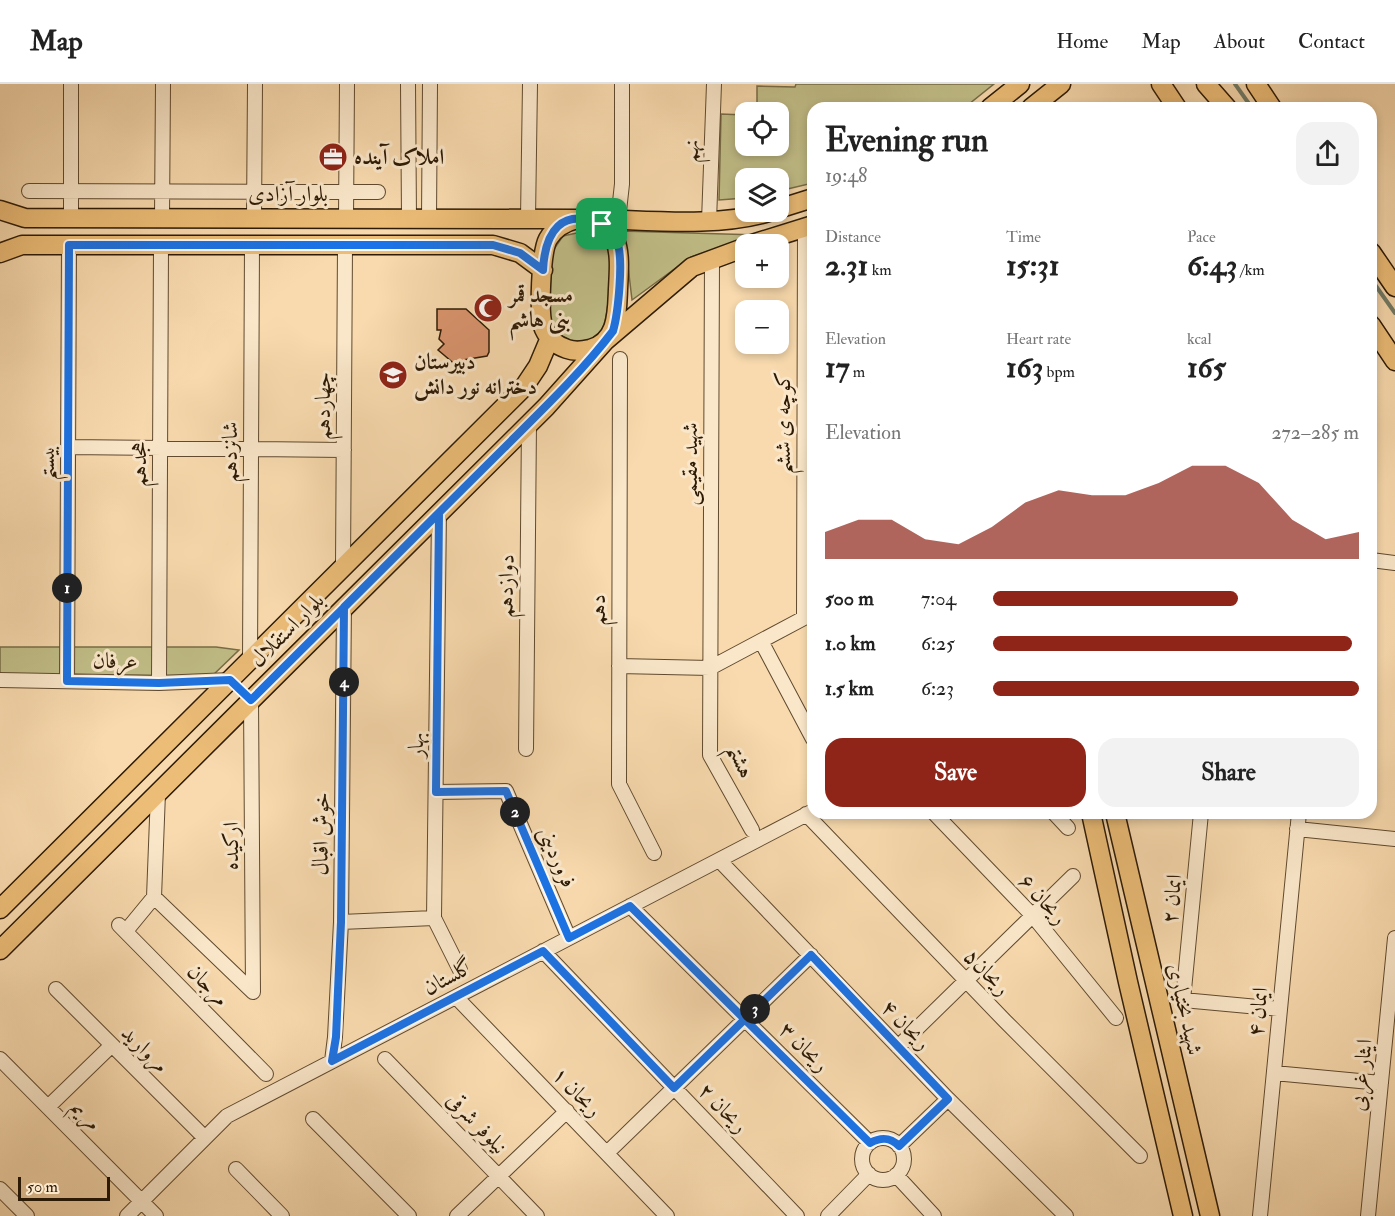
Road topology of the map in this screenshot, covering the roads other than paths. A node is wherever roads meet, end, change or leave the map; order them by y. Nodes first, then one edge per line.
1 (71, 84) edge
2 (163, 84) edge
3 (255, 84) edge
4 (347, 84) edge
5 (408, 84) edge
6 (430, 84) edge
7 (530, 84) edge
8 (622, 84) edge
9 (714, 84) edge
10 (1020, 84) edge
11 (1061, 84) edge
12 (1161, 84) edge
13 (1206, 84) edge
14 (1256, 84) edge
15 (998, 102) edge
16 (1038, 102) edge
17 (1173, 102) edge
18 (1222, 102) edge
19 (1268, 102) edge
20 (29, 191) dead end
21 (162, 191) junction
22 (71, 192) junction
23 (254, 192) junction
24 (346, 192) junction
25 (378, 192) dead end
26 (807, 200) edge
27 (789, 206) edge
28 (0, 210) edge
29 (71, 218) junction
30 (162, 218) junction
31 (254, 218) junction
32 (346, 218) junction
33 (409, 218) junction
34 (429, 218) junction
35 (735, 218) edge
36 (528, 219) junction
37 (584, 219) junction
38 (618, 220) junction
39 (708, 221) junction
40 (807, 227) edge
41 (784, 234) edge
42 (69, 245) junction
43 (162, 245) junction
44 (252, 245) junction
45 (345, 245) junction
46 (735, 251) edge
47 (0, 253) edge
48 (712, 260) junction
49 (1377, 261) edge
50 (543, 270) junction
51 (1395, 287) edge
52 (1377, 335) edge
53 (549, 340) junction
54 (605, 341) junction
55 (620, 359) dead end
56 (1395, 361) edge
57 (807, 383) edge
58 (529, 423) junction
59 (68, 447) junction
60 (160, 448) junction
61 (251, 449) junction
62 (344, 450) junction
63 (439, 513) junction
64 (1377, 561) edge
65 (1395, 563) edge
66 (343, 567) junction
67 (344, 607) junction
68 (761, 641) junction
69 (250, 660) junction
70 (619, 666) junction
71 (710, 668) junction
72 (0, 680) edge
73 (230, 680) junction
74 (67, 681) junction
75 (159, 683) junction
76 (251, 700) junction
77 (807, 728) edge
78 (526, 749) dead end
79 (436, 792) junction
80 (158, 793) junction
81 (807, 814) edge
82 (816, 819) edge
83 (940, 819) edge
84 (1060, 819) edge
85 (1092, 819) edge
86 (1116, 819) edge
87 (1200, 819) edge
88 (1298, 819) edge
89 (1068, 828) dead end
90 (1297, 829) junction
91 (752, 830) dead end
92 (1395, 839) edge
93 (654, 853) dead end
94 (719, 860) junction
95 (1073, 876) dead end
96 (154, 897) junction
97 (630, 906) junction
98 (0, 909) edge
99 (1033, 916) junction
100 (434, 918) junction
101 (341, 922) junction
102 (569, 938) junction
103 (1395, 938) edge
104 (0, 950) edge
105 (543, 951) junction
106 (811, 955) junction
107 (460, 970) dead end
108 (966, 981) junction
109 (56, 989) dead end
110 (456, 997) junction
111 (1280, 1009) junction
112 (1116, 1018) dead end
113 (745, 1019) junction
114 (112, 1045) junction
115 (898, 1047) junction
116 (0, 1059) edge
117 (385, 1059) dead end
118 (332, 1061) junction
119 (1274, 1073) junction
120 (266, 1074) dead end
121 (1381, 1083) junction
122 (674, 1088) junction
123 (948, 1099) junction
124 (48, 1107) junction
125 (567, 1111) junction
126 (313, 1119) dead end
127 (205, 1138) junction
128 (870, 1143) junction
129 (899, 1146) junction
130 (606, 1153) junction
131 (1140, 1156) dead end
132 (1198, 1166) junction
133 (236, 1169) dead end
134 (869, 1174) junction
135 (1174, 1174) junction
136 (896, 1175) junction
137 (499, 1176) junction
138 (0, 1189) edge
139 (142, 1201) junction
140 (27, 1216) edge
141 (127, 1216) edge
142 (156, 1216) edge
143 (282, 1216) edge
144 (409, 1216) edge
145 (458, 1216) edge
146 (537, 1216) edge
147 (667, 1216) edge
148 (797, 1216) edge
149 (828, 1216) edge
150 (934, 1216) edge
151 (1066, 1216) edge
152 (1183, 1216) edge
153 (1210, 1216) edge
154 (1260, 1216) edge
155 (1368, 1216) edge

1 - 22 street
2 - 21 street
3 - 23 street
4 - 24 street
5 - 33 street
6 - 34 street
7 - 36 street
8 - 38 street
9 - 39 street, نهم
10 - 15 main road
11 - 16 main road
12 - 17 main road
13 - 18 main road
14 - 19 main road
20 - 22 street
21 - 22 street
21 - 23 street
21 - 30 street
22 - 29 street
23 - 24 street
23 - 31 street
24 - 25 street
24 - 32 street
26 - 27 main road
28 - 29 main road, بلوار آزادی
29 - 30 main road, بلوار آزادی
30 - 31 main road, بلوار آزادی
31 - 32 main road, بلوار آزادی
32 - 33 main road, بلوار آزادی
33 - 34 main road, بلوار آزادی
34 - 36 main road, بلوار آزادی
35 - 39 main road, بلوار آزادی
36 - 37 main road, بلوار آزادی
37 - 38 main road, بلوار آزادی
37 - 50 main road
37 - 54 main road
38 - 39 main road, بلوار آزادی
40 - 41 main road
42 - 43 main road
42 - 47 main road
42 - 59 street, بیستم
43 - 44 main road
43 - 60 street, هجدهم
44 - 45 main road
44 - 61 street, شانزدهم
45 - 50 main road
45 - 62 street, چهاردهم
46 - 48 main road
48 - 54 main road
48 - 71 street, شهید مقیمی
49 - 51 main road
50 - 53 main road
52 - 56 main road
53 - 54 main road
53 - 66 main road, بلوار استقلال
54 - 58 main road, بلوار استقلال
55 - 70 street, دهم
57 - 68 street, کوچه ی ششم
58 - 63 main road, بلوار استقلال
58 - 78 street, دوازدهم
59 - 60 street
59 - 74 street, بیستم
60 - 61 street
60 - 75 street, هجدهم
61 - 62 street
61 - 69 street, شانزدهم
62 - 66 street, چهاردهم
63 - 67 main road, بلوار استقلال
63 - 79 street, بهار
64 - 65 street
66 - 69 main road, بلوار استقلال
67 - 76 main road, بلوار استقلال
67 - 101 street, خوش اقبال
68 - 71 street
68 - 77 street
69 - 73 main road, بلوار استقلال
70 - 71 street
70 - 93 street, دهم
71 - 91 street, هشتم
72 - 74 street, عرفان
73 - 75 street, عرفان
73 - 76 main road
73 - 98 main road, بلوار استقلال
74 - 75 street, عرفان
76 - 80 main road, بلوار استقلال
76 - 96 street, ارکیده
79 - 100 street, بهار
79 - 102 street, فروردینی
80 - 96 street
80 - 104 main road, بلوار استقلال
81 - 94 street, گلستان
82 - 108 street, ریحان۵
83 - 99 street, ریحان ۶
84 - 89 street
85 - 135 main road
86 - 132 main road, شهید بختیاری
87 - 111 street, ایمان ۲
88 - 90 street, ایمان ۴
90 - 92 street
90 - 111 street, ایمان ۴
94 - 97 street, گلستان
94 - 106 street, ریحان ۴
95 - 99 street
96 - 120 street, مرجان
97 - 102 street, گلستان
97 - 113 street, ریحان ۳
99 - 108 street
99 - 112 street, ریحان ۶
100 - 101 street
100 - 107 street, بهار
101 - 118 street, خوش اقبال
102 - 105 street, گلستان
103 - 121 street, ایثار غربی
105 - 110 street, گلستان
105 - 122 street, ریحان ۲
106 - 113 street
106 - 115 street, ریحان ۴
108 - 115 street
108 - 131 street, ریحان۵
109 - 114 street, مروارید
110 - 118 street, گلستان
110 - 125 street, ریحان ۱
111 - 119 street, ایمان ۴
113 - 122 street
113 - 128 street, ریحان ۳
114 - 124 street
114 - 127 street, مروارید
115 - 123 street, ریحان ۴
116 - 124 street, مریم
117 - 137 street, نیلوفر شرقی
118 - 127 street, گلستان
119 - 121 street
119 - 154 street, ایمان ۴
121 - 155 street, ایثار غربی
122 - 130 street
122 - 148 street, ریحان ۲
123 - 129 street
123 - 151 street, ریحان ۴
124 - 139 street, مریم
125 - 130 street, ریحان ۱
125 - 137 street
126 - 144 street
127 - 139 street, گلستان
128 - 129 street
128 - 134 street
129 - 136 street
130 - 147 street, ریحان ۱
132 - 135 main road
132 - 153 main road, شهید بختیاری
133 - 143 street
134 - 136 street
134 - 149 street
135 - 152 main road
136 - 150 street
137 - 145 street
137 - 146 street, نیلوفر شرقی
138 - 140 street
139 - 141 street, گلستان
139 - 142 street, مریم

